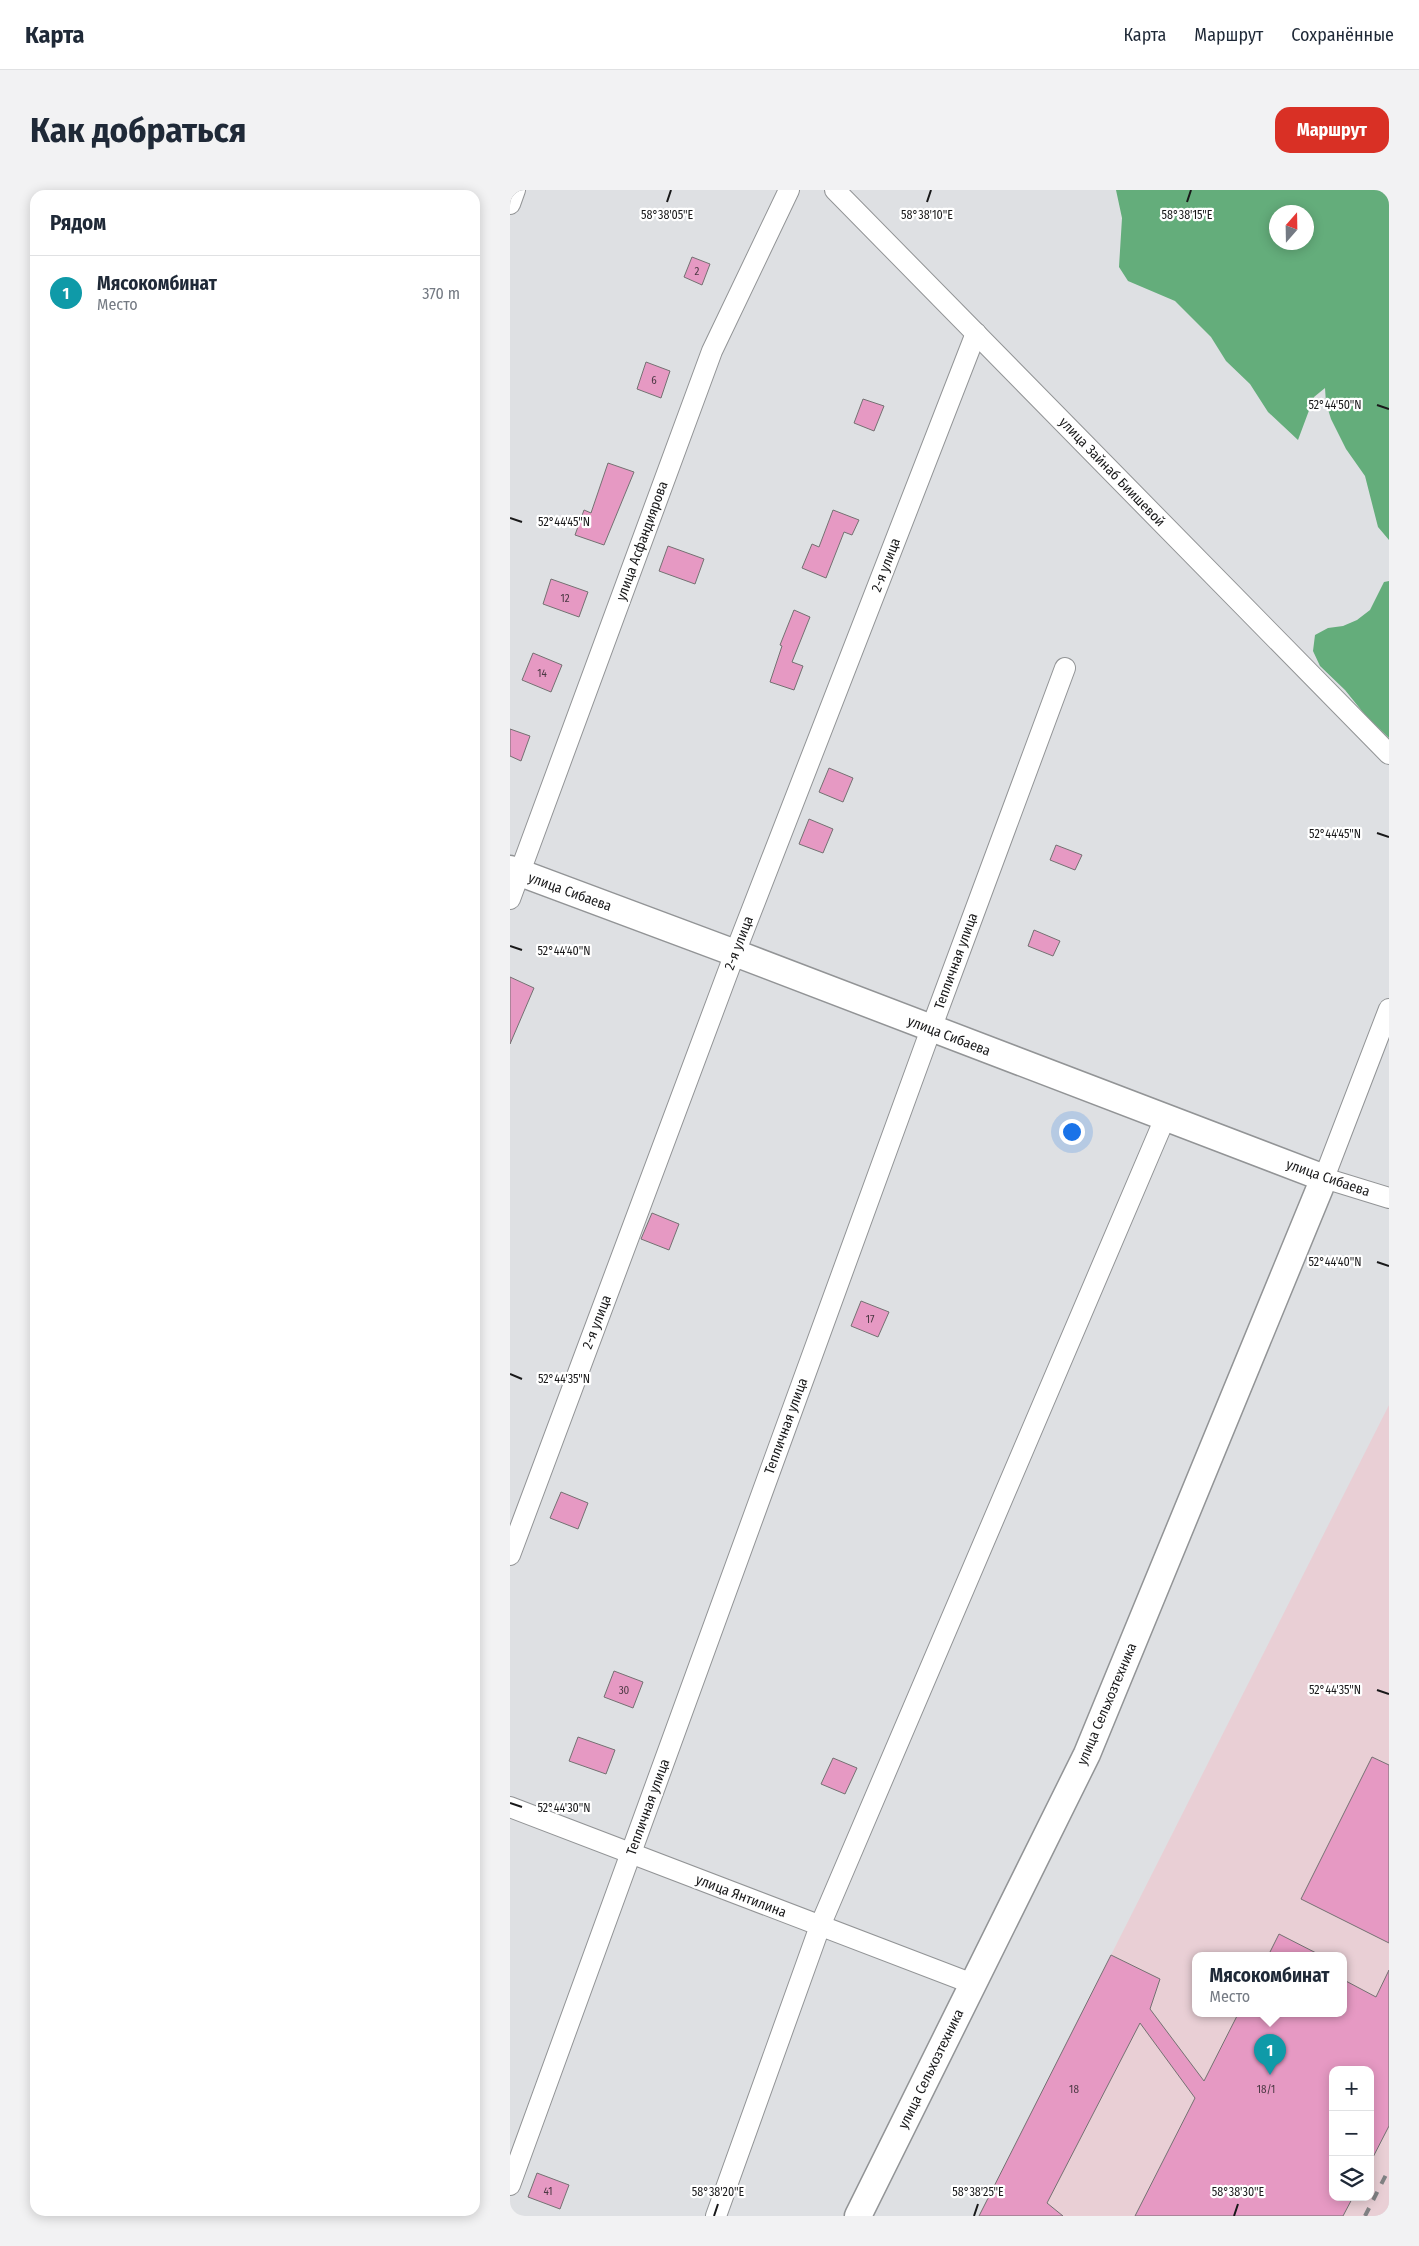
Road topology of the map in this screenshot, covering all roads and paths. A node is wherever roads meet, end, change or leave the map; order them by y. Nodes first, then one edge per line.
1 (515, 190) edge
2 (789, 190) edge
3 (835, 190) edge
4 (510, 204) edge
5 (976, 333) junction
6 (1065, 668) dead end
7 (1389, 754) edge
8 (515, 871) edge
9 (510, 899) edge
10 (735, 953) junction
11 (1389, 1008) edge
12 (931, 1029) junction
13 (1165, 1118) junction
14 (1324, 1178) junction
15 (1389, 1198) edge
16 (510, 1555) edge
17 (510, 1807) edge
18 (631, 1853) junction
19 (820, 1926) junction
20 (973, 1984) junction
21 (510, 2185) edge
22 (716, 2216) edge
23 (858, 2216) edge

1 - 4 street
2 - 8 street, улица Асфандиярова
3 - 5 street, улица Зайнаб Биишевой
5 - 7 street, улица Зайнаб Биишевой
5 - 10 street, 2-я улица
6 - 12 street, Тепличная улица
8 - 9 street, улица Асфандиярова
8 - 10 main road, улица Сибаева
10 - 12 main road, улица Сибаева
10 - 16 street, 2-я улица
11 - 14 street
12 - 13 main road, улица Сибаева
12 - 18 street, Тепличная улица
13 - 14 main road, улица Сибаева
13 - 19 street
14 - 15 street, улица Сибаева
14 - 20 main road, улица Сельхозтехника
17 - 18 street, улица Янтилина
18 - 19 street, улица Янтилина
18 - 21 street, Тепличная улица
19 - 20 street, улица Янтилина
19 - 22 street
20 - 23 main road, улица Сельхозтехника

